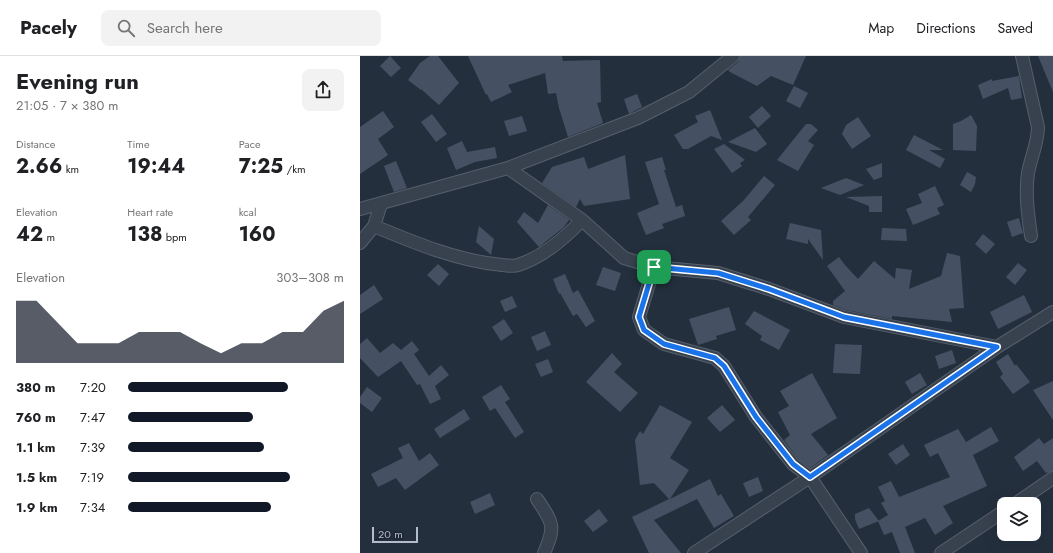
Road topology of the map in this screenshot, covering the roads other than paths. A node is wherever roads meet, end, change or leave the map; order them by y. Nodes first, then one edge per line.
1 (733, 56) edge
2 (1022, 56) edge
3 (508, 168) junction
4 (381, 204) junction
5 (360, 209) edge
6 (582, 220) junction
7 (374, 226) junction
8 (1031, 236) dead end
9 (360, 243) edge
10 (654, 267) junction
11 (1053, 312) edge
12 (997, 347) junction
13 (810, 477) junction
14 (1053, 478) edge
15 (1024, 497) edge
16 (537, 499) dead end
17 (997, 516) edge
18 (544, 553) edge
19 (694, 553) edge
20 (861, 553) edge
21 (941, 553) edge

1 - 3 street
2 - 8 street
3 - 4 street
3 - 6 street
4 - 5 street
4 - 7 street
6 - 7 street
6 - 10 street
7 - 9 street
10 - 12 street
10 - 13 street
11 - 12 street
12 - 13 street
13 - 19 street
13 - 20 street
14 - 15 street
16 - 18 street
17 - 21 street

